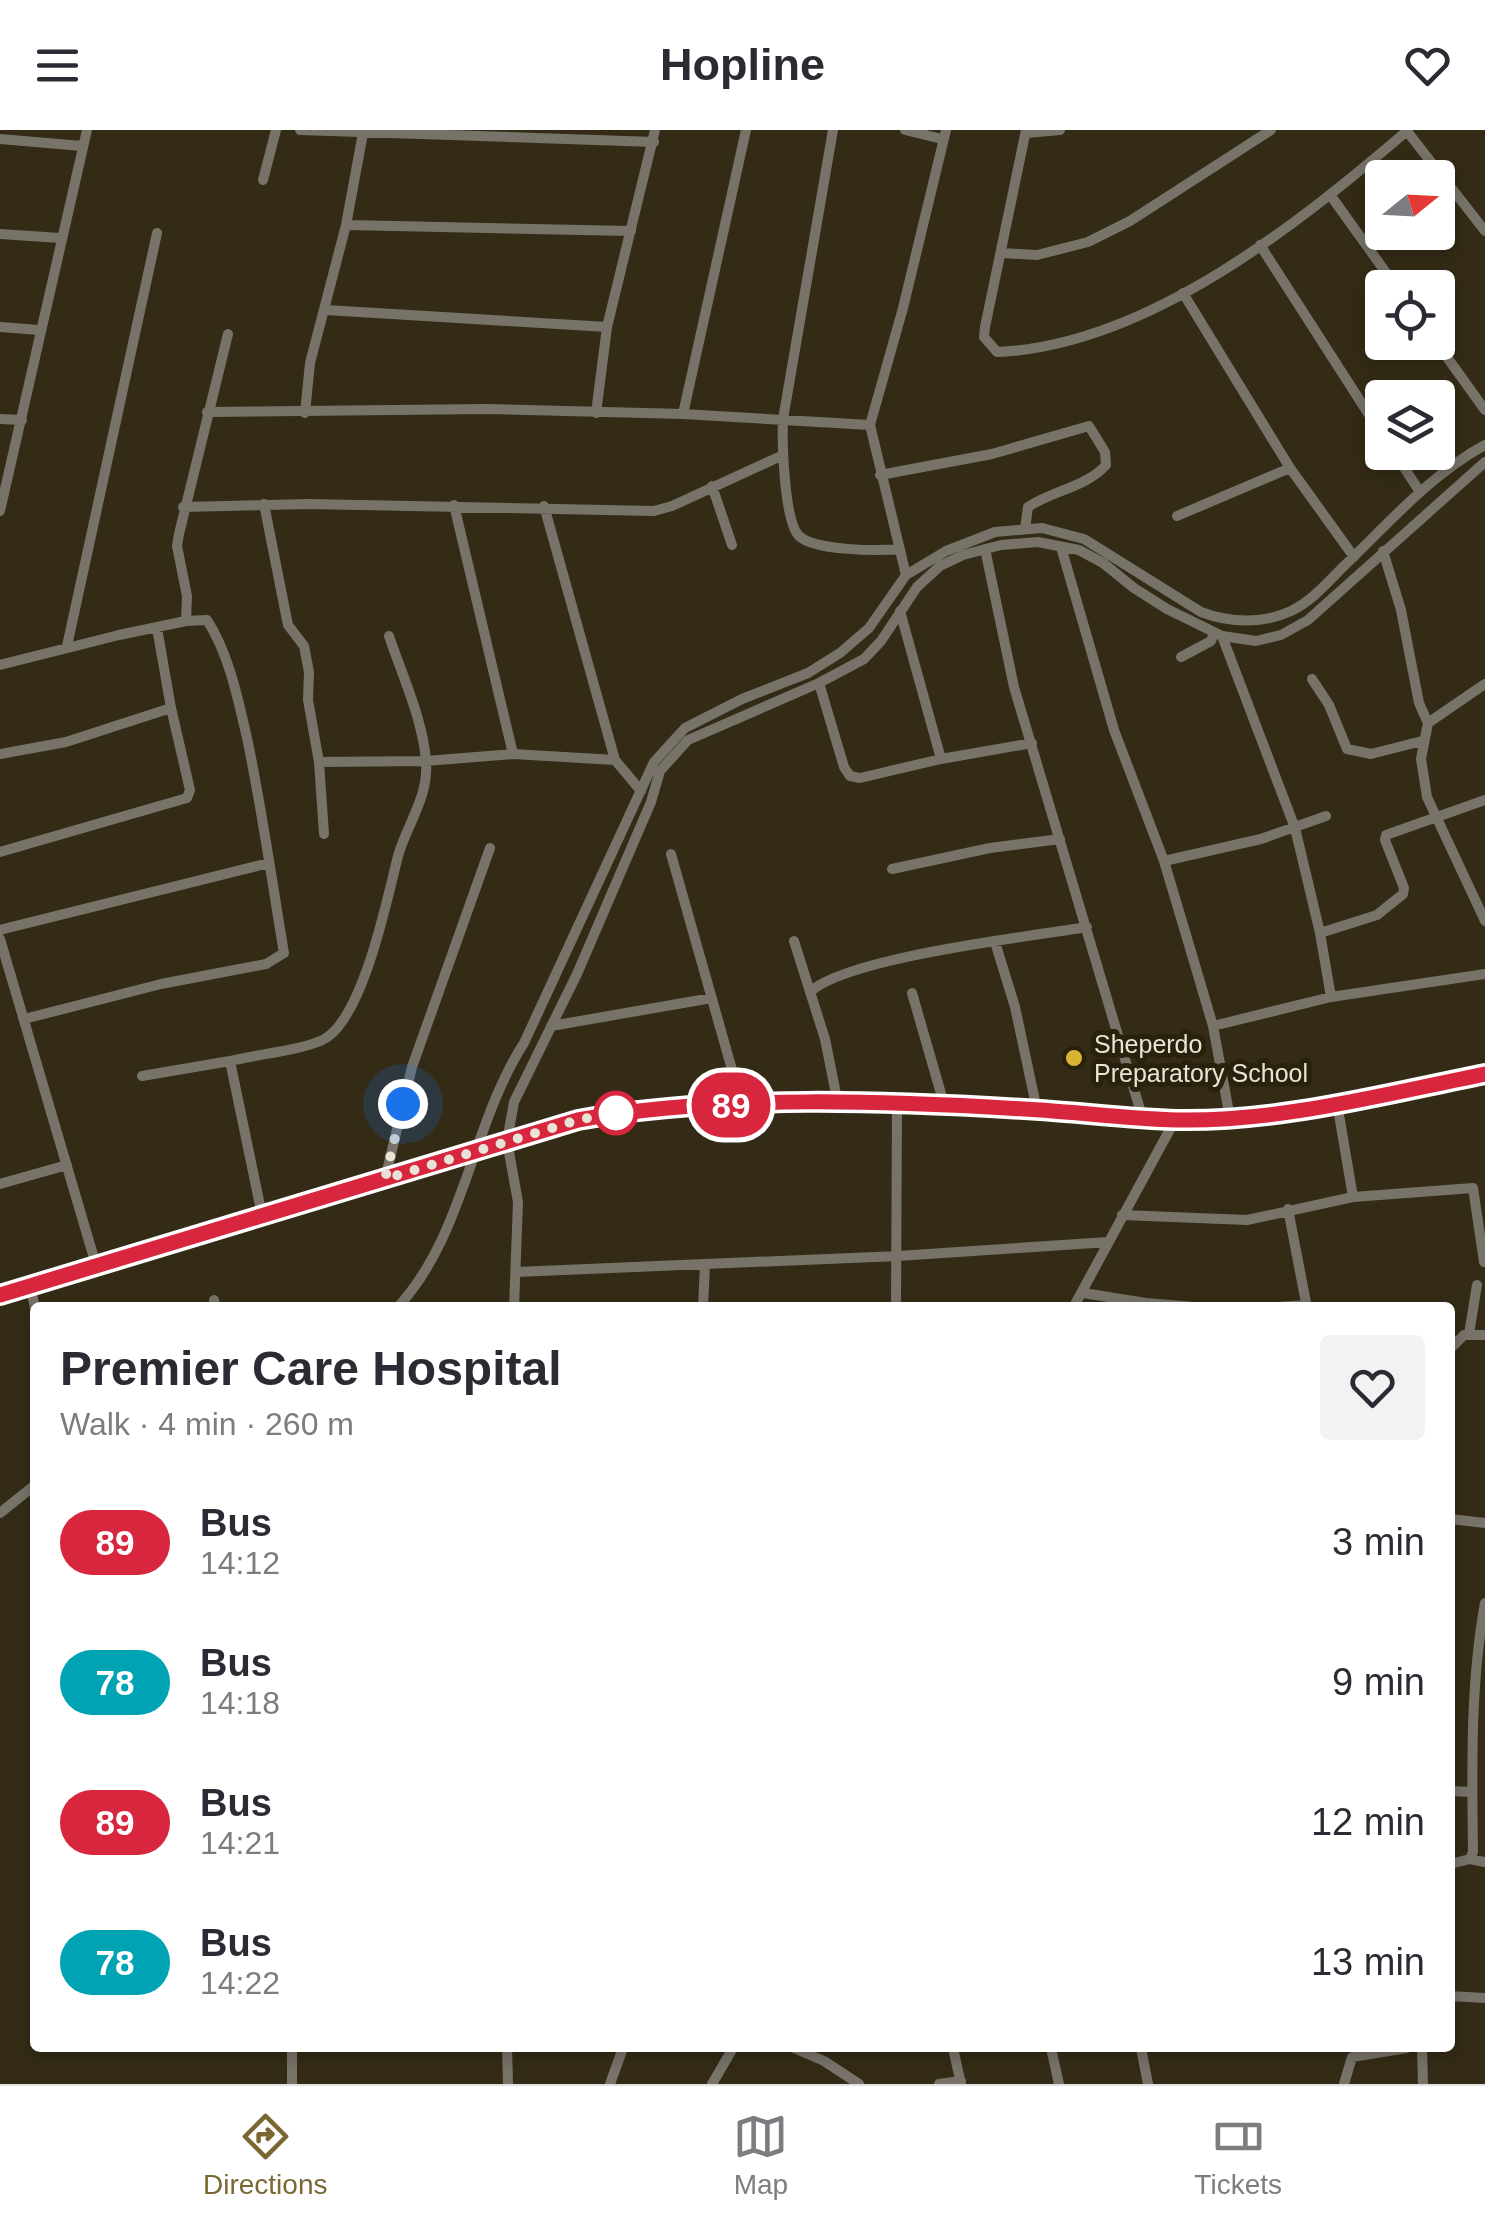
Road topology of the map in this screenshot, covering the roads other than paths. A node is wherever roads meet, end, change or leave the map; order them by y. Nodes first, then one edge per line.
1 (87, 130) edge
2 (276, 130) edge
3 (300, 130) edge
4 (746, 130) edge
5 (833, 130) edge
6 (905, 130) edge
7 (1060, 130) edge
8 (1406, 131) edge
9 (1026, 132) edge
10 (1264, 132) edge
11 (363, 133) junction
12 (944, 134) edge
13 (565, 135) edge
14 (654, 136) edge
15 (0, 139) edge
16 (82, 146) junction
17 (263, 180) dead end
18 (1331, 196) junction
19 (346, 224) junction
20 (632, 231) junction
21 (1485, 231) edge
22 (158, 233) dead end
23 (0, 234) edge
24 (60, 238) junction
25 (1260, 244) junction
26 (1002, 253) junction
27 (1384, 270) edge
28 (1182, 293) junction
29 (326, 310) junction
30 (0, 327) edge
31 (607, 327) junction
32 (39, 330) junction
33 (228, 334) dead end
34 (1449, 360) edge
35 (1365, 408) edge
36 (1485, 410) edge
37 (207, 412) junction
38 (305, 412) junction
39 (596, 413) junction
40 (684, 414) junction
41 (0, 419) edge
42 (782, 419) junction
43 (22, 420) junction
44 (870, 425) junction
45 (1485, 446) edge
46 (781, 456) junction
47 (1485, 462) edge
48 (1290, 468) junction
49 (1406, 470) edge
50 (880, 475) junction
51 (712, 486) junction
52 (1420, 492) junction
53 (1, 504) edge
54 (264, 504) junction
55 (454, 506) junction
56 (544, 506) junction
57 (183, 507) junction
58 (1177, 516) dead end
59 (1025, 529) junction
60 (732, 545) dead end
61 (1062, 547) junction
62 (900, 549) junction
63 (985, 549) junction
64 (1383, 552) junction
65 (1354, 556) junction
66 (906, 575) junction
67 (900, 610) junction
68 (186, 621) junction
69 (157, 628) junction
70 (1218, 634) junction
71 (389, 636) dead end
72 (67, 646) junction
73 (1181, 656) dead end
74 (0, 665) edge
75 (1312, 679) dead end
76 (819, 683) junction
77 (1485, 684) edge
78 (171, 708) junction
79 (1428, 723) junction
80 (1422, 742) junction
81 (1032, 743) junction
82 (0, 754) edge
83 (513, 754) junction
84 (941, 759) junction
85 (616, 760) junction
86 (426, 761) junction
87 (319, 762) junction
88 (641, 791) junction
89 (1485, 800) edge
90 (1326, 816) dead end
91 (1436, 817) junction
92 (1294, 828) junction
93 (324, 834) dead end
94 (1060, 839) junction
95 (490, 848) dead end
96 (0, 852) edge
97 (671, 854) dead end
98 (1164, 861) junction
99 (269, 862) junction
100 (892, 869) dead end
101 (1481, 904) edge
102 (1485, 921) edge
103 (1086, 927) junction
104 (0, 930) edge
105 (1320, 933) junction
106 (0, 939) edge
107 (794, 941) dead end
108 (994, 942) junction
109 (1485, 974) edge
110 (811, 991) junction
111 (912, 993) dead end
112 (1330, 997) junction
113 (712, 998) junction
114 (24, 1019) junction
115 (550, 1026) junction
116 (1213, 1026) junction
117 (230, 1060) junction
118 (1485, 1074) edge
119 (142, 1076) dead end
120 (1337, 1103) junction
121 (838, 1104) junction
122 (897, 1104) junction
123 (944, 1104) junction
124 (742, 1105) junction
125 (1038, 1110) junction
126 (1142, 1116) junction
127 (1230, 1118) junction
128 (1175, 1120) junction
129 (507, 1141) junction
130 (477, 1150) junction
131 (67, 1165) junction
132 (385, 1179) junction
133 (0, 1184) edge
134 (1353, 1197) junction
135 (1288, 1209) junction
136 (262, 1215) junction
137 (1122, 1216) junction
138 (1108, 1242) junction
139 (898, 1256) junction
140 (1484, 1262) edge
141 (705, 1264) junction
142 (96, 1266) junction
143 (516, 1272) junction
144 (30, 1285) junction
145 (1477, 1285) dead end
146 (1082, 1292) junction
147 (0, 1295) edge
148 (34, 1302) edge
149 (401, 1302) edge
150 (514, 1302) edge
151 (702, 1302) edge
152 (896, 1302) edge
153 (1077, 1302) edge
154 (1140, 1302) edge
155 (1306, 1302) edge
156 (1469, 1334) junction
157 (1485, 1335) edge
158 (1455, 1343) edge
159 (30, 1489) edge
160 (0, 1513) edge
161 (1455, 1519) edge
162 (1485, 1522) edge
163 (1485, 1603) edge
164 (1482, 1635) edge
165 (1455, 1791) edge
166 (1472, 1792) junction
167 (1470, 1859) junction
168 (1485, 1862) edge
169 (1455, 1863) edge
170 (1455, 1996) edge
171 (1485, 1998) edge
172 (292, 2052) edge
173 (507, 2052) edge
174 (622, 2052) edge
175 (730, 2052) edge
176 (803, 2052) edge
177 (820, 2052) edge
178 (954, 2052) edge
179 (1052, 2052) edge
180 (1143, 2052) edge
181 (1383, 2052) edge
182 (1422, 2052) edge
183 (824, 2061) junction
184 (611, 2081) edge
185 (961, 2082) edge
186 (292, 2084) edge
187 (508, 2084) edge
188 (627, 2084) edge
189 (712, 2084) edge
190 (859, 2084) edge
191 (940, 2084) edge
192 (1058, 2084) edge
193 (1148, 2084) edge
194 (1344, 2084) edge
195 (1423, 2084) edge

1 - 16 street
2 - 17 street
3 - 11 street
4 - 40 street
5 - 42 street
6 - 12 street
7 - 9 street
8 - 18 street
8 - 21 street
9 - 26 street
10 - 26 street
11 - 13 street
11 - 19 street
12 - 44 street
13 - 14 street
14 - 20 street
15 - 16 street
16 - 24 street
18 - 25 street
18 - 27 street
19 - 20 street
19 - 29 street
20 - 31 street
22 - 72 street
23 - 24 street
24 - 32 street
25 - 28 street
25 - 35 street
26 - 28 street
28 - 48 street
29 - 31 street
29 - 38 street
30 - 32 street
31 - 39 street
32 - 43 street
33 - 37 street
34 - 36 street
37 - 38 street
37 - 57 street
38 - 39 street
39 - 40 street
40 - 42 street
41 - 43 street
42 - 44 street
42 - 46 street
43 - 53 street
44 - 50 street
45 - 52 street
46 - 51 street
46 - 62 street
47 - 64 street
48 - 58 street
48 - 65 street
49 - 52 street
50 - 59 street
50 - 62 street
51 - 56 street
51 - 60 street
52 - 65 street
54 - 55 street
54 - 57 street
54 - 87 street
55 - 56 street
55 - 83 street
56 - 85 street
57 - 68 street
59 - 65 street
59 - 66 street
61 - 63 street
61 - 70 street
61 - 98 street
62 - 66 street
63 - 67 street
63 - 81 street
64 - 70 street
64 - 79 street
66 - 88 street
67 - 76 street
67 - 84 street
68 - 69 street
68 - 99 street
69 - 72 street
69 - 78 street
70 - 73 street
70 - 92 street
71 - 86 street
72 - 74 street
75 - 80 street
76 - 84 street
76 - 115 street
77 - 79 street
78 - 82 street
78 - 96 street
79 - 80 street
80 - 91 street
81 - 84 street
81 - 94 street
83 - 85 street
83 - 86 street
85 - 88 street
86 - 87 street
86 - 117 street
87 - 93 street
88 - 130 street
89 - 91 street
90 - 92 street
91 - 101 street
91 - 105 street
92 - 98 street
92 - 105 street
94 - 100 street
94 - 103 street
95 - 132 street
97 - 113 street
98 - 116 street
99 - 104 street
99 - 114 street
101 - 102 street
103 - 108 street
103 - 126 street
105 - 112 street
106 - 114 street
107 - 110 street
108 - 110 street
108 - 125 street
109 - 112 street
110 - 121 street
111 - 123 street
112 - 116 street
113 - 115 street
113 - 124 street
114 - 131 street
115 - 129 street
116 - 127 street
117 - 119 street
117 - 136 street
118 - 120 street
120 - 127 street
120 - 134 street
121 - 122 street
121 - 124 street
122 - 123 street
122 - 139 street
123 - 125 street
124 - 129 street
125 - 126 street
126 - 128 street
127 - 128 street
128 - 137 street
129 - 130 street
129 - 143 street
130 - 132 street
130 - 149 street
131 - 133 street
131 - 142 street
132 - 136 street
134 - 135 street
134 - 140 street
135 - 137 street
135 - 155 street
136 - 142 street
137 - 138 street
138 - 139 street
138 - 146 street
139 - 141 street
139 - 152 street
141 - 143 street
141 - 151 street
142 - 144 street
143 - 150 street
144 - 147 street
144 - 148 street
145 - 156 street
146 - 153 street
146 - 154 street
156 - 157 street
156 - 158 street
159 - 160 street
161 - 162 street
163 - 164 street
164 - 166 street
165 - 166 street
166 - 167 street
167 - 168 street
167 - 169 street
170 - 171 street
172 - 186 street
173 - 187 street
174 - 184 street
175 - 189 street
176 - 183 street
177 - 183 street
178 - 185 street
179 - 192 street
180 - 193 street
181 - 194 street
182 - 195 street
183 - 190 street
184 - 188 street
185 - 191 street

